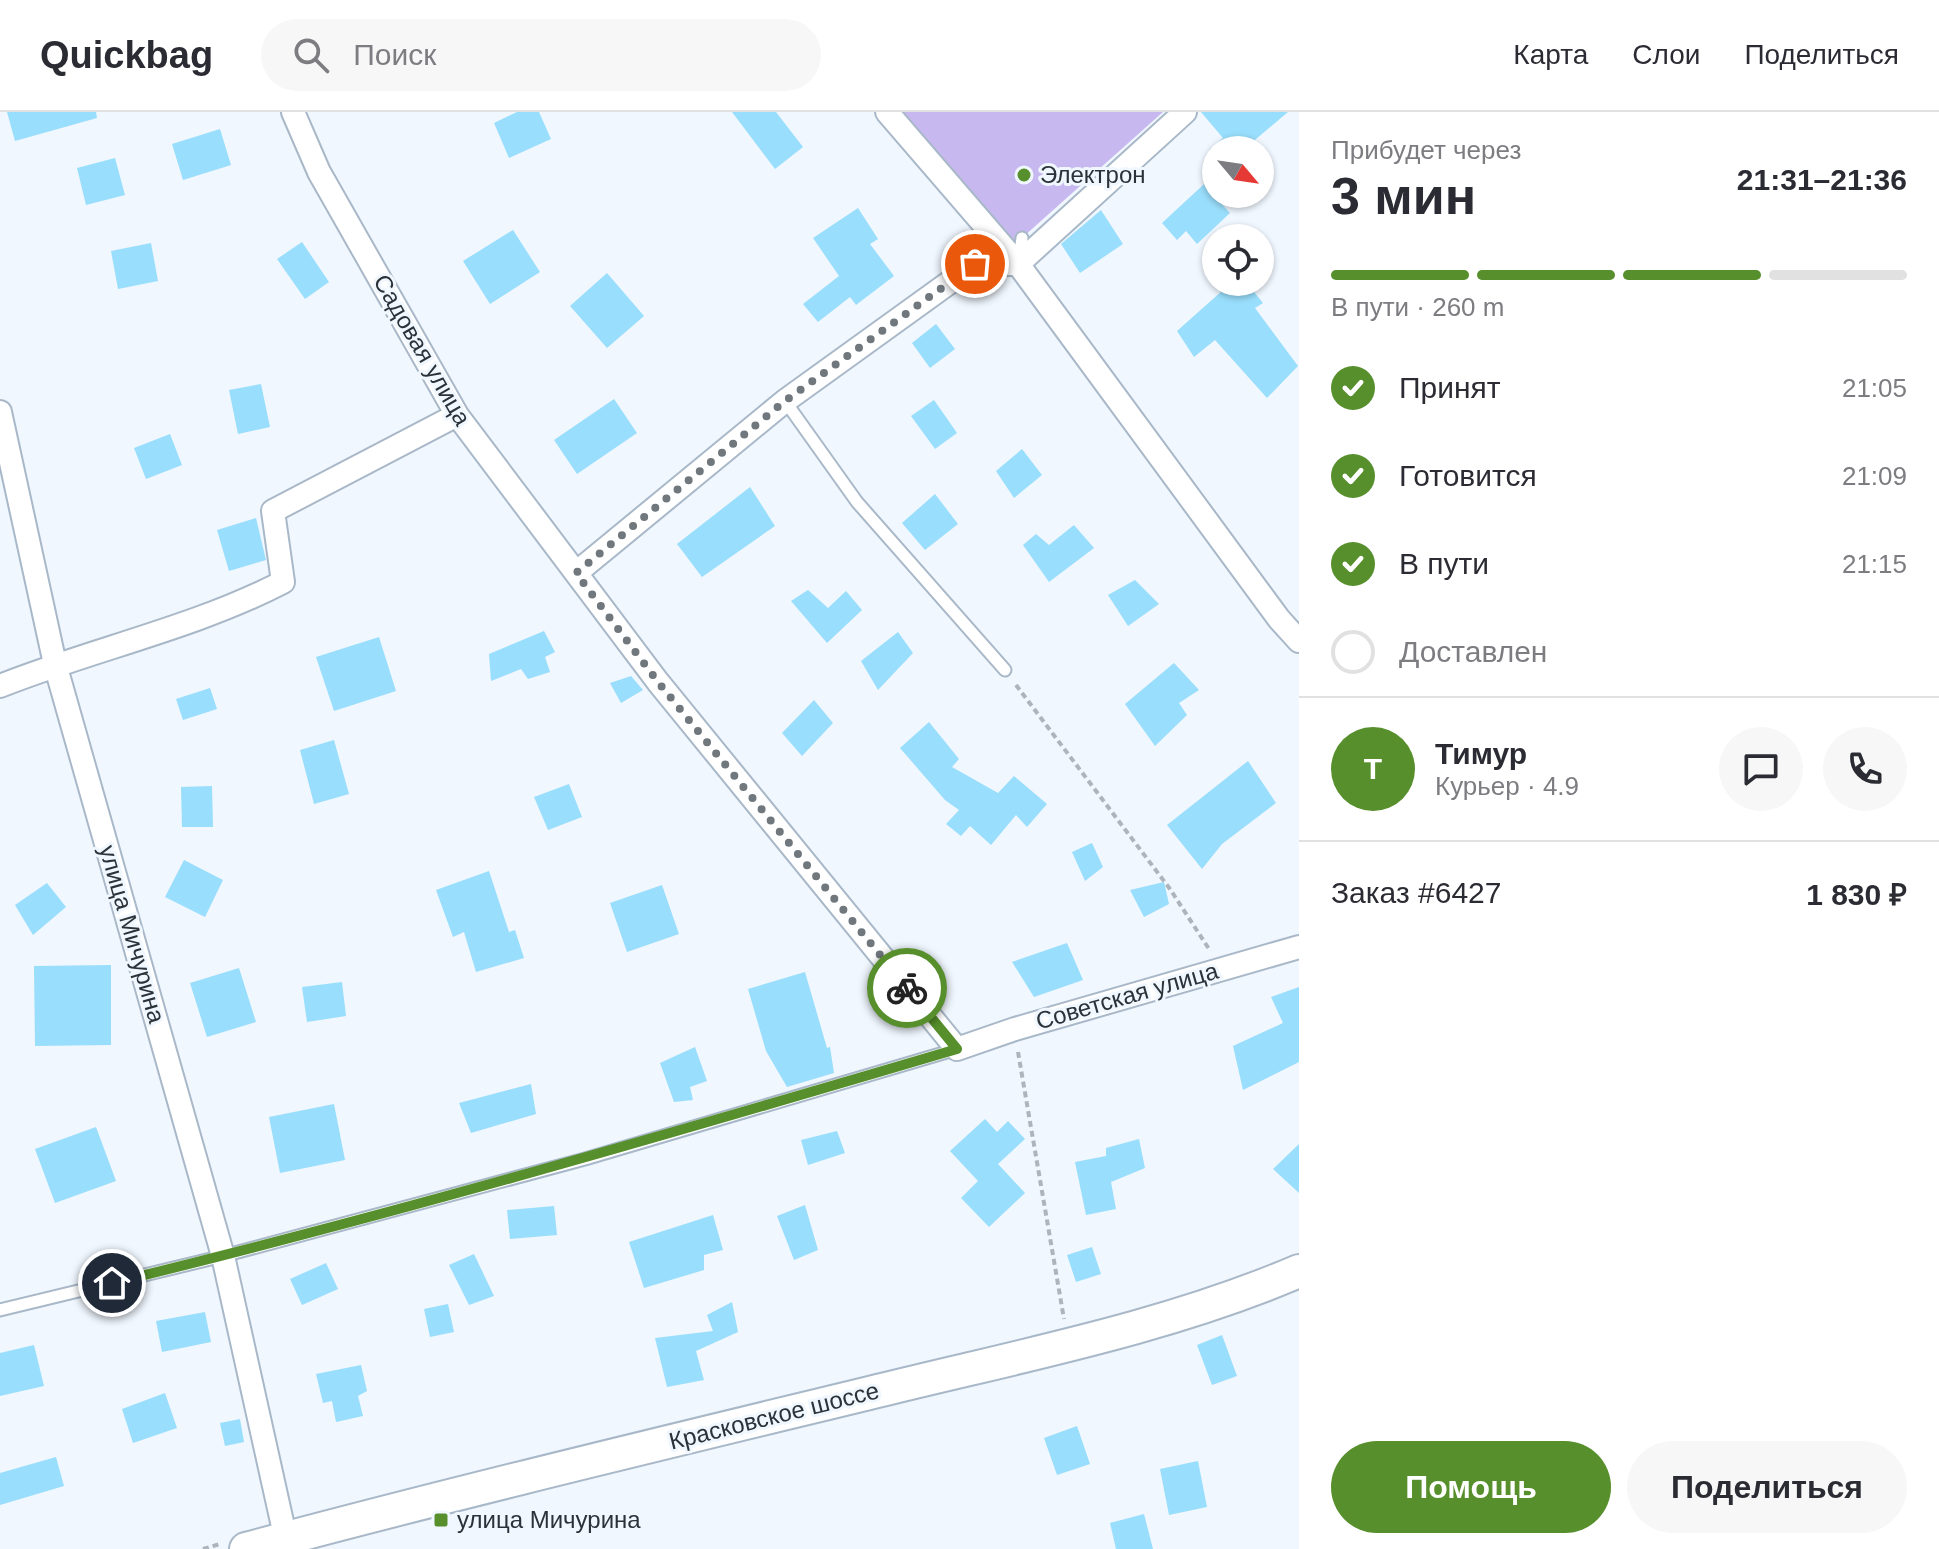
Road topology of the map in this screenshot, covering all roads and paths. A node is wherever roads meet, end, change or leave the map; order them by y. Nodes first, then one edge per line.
1 (293, 112) edge
2 (887, 112) edge
3 (1185, 112) edge
4 (1022, 238) dead end
5 (1018, 264) junction
6 (785, 401) junction
7 (0, 412) edge
8 (457, 415) junction
9 (576, 573) junction
10 (1299, 641) edge
11 (55, 664) junction
12 (1005, 670) joint
13 (0, 686) edge
14 (1299, 947) edge
15 (1221, 968) junction
16 (1015, 1029) junction
17 (957, 1049) junction
18 (223, 1256) junction
19 (1299, 1271) edge
20 (0, 1310) edge
21 (1065, 1324) dead end
22 (287, 1544) edge
23 (246, 1549) edge

1 - 8 street, Садовая улица
2 - 5 street
3 - 5 street
4 - 5 lane
5 - 6 street
5 - 10 street
6 - 9 street
6 - 12 lane
7 - 11 street, улица Мичурина
8 - 9 street, Садовая улица
8 - 11 street
9 - 17 street, Садовая улица
11 - 13 street
11 - 18 street, улица Мичурина
12 - 15 path
14 - 15 street, Советская улица
15 - 16 street, Советская улица
16 - 17 street, Советская улица
16 - 21 path
17 - 18 lane
18 - 20 lane
18 - 22 street, улица Мичурина
19 - 22 main road, Красковское шоссе
22 - 23 main road, Красковское шоссе

